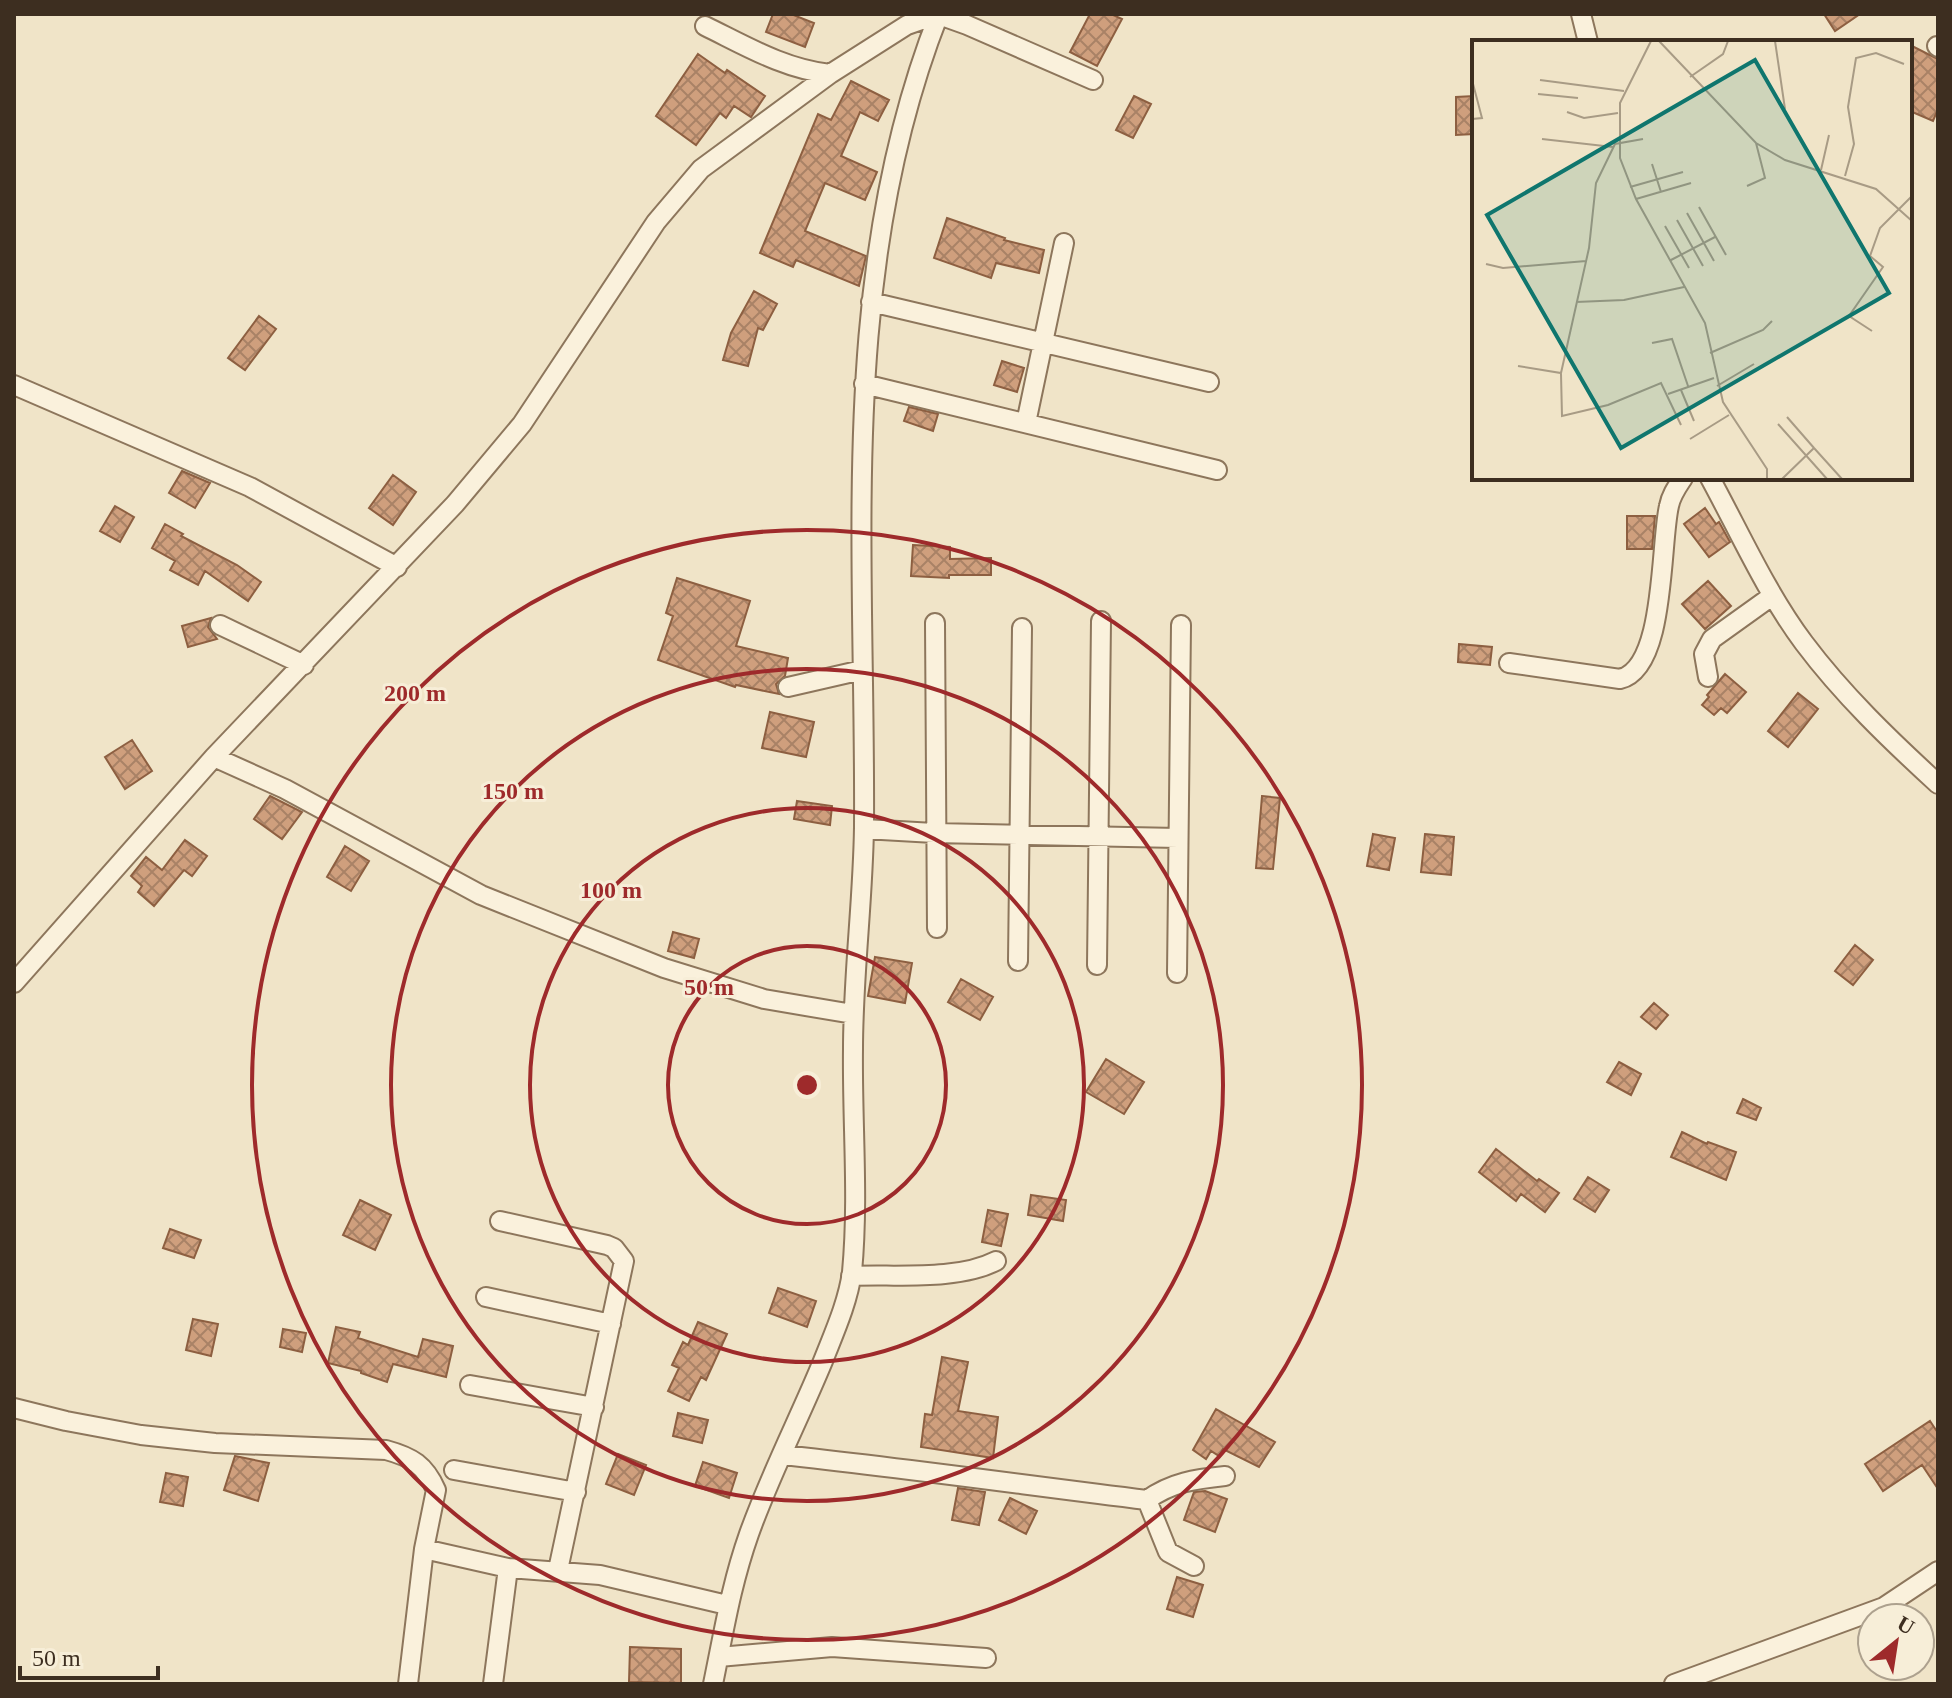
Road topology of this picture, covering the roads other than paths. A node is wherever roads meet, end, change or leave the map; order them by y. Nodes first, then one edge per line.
1 (939, 14) edge
2 (1581, 14) edge
3 (899, 20) edge
4 (705, 26) dead end
5 (1588, 40) edge
6 (830, 74) junction
7 (1093, 80) dead end
8 (1064, 243) dead end
9 (871, 302) junction
10 (1041, 342) junction
11 (1209, 382) dead end
12 (864, 384) junction
13 (14, 385) edge
14 (1026, 423) junction
15 (1217, 470) dead end
16 (1682, 480) edge
17 (1711, 480) edge
18 (397, 567) junction
19 (1772, 596) junction
20 (1101, 621) dead end
21 (935, 623) dead end
22 (220, 625) dead end
23 (1181, 625) dead end
24 (1022, 628) dead end
25 (1509, 663) dead end
26 (304, 665) junction
27 (862, 670) junction
28 (1708, 677) dead end
29 (788, 687) dead end
30 (214, 757) junction
31 (1938, 784) edge
32 (864, 829) junction
33 (934, 833) junction
34 (1021, 835) junction
35 (1099, 837) junction
36 (1178, 838) junction
37 (937, 928) dead end
38 (1018, 961) dead end
39 (1097, 965) dead end
40 (1177, 973) dead end
41 (14, 983) edge
42 (853, 1014) junction
43 (500, 1221) dead end
44 (996, 1261) dead end
45 (851, 1276) junction
46 (486, 1297) dead end
47 (611, 1324) junction
48 (470, 1385) dead end
49 (594, 1407) junction
50 (14, 1408) edge
51 (782, 1455) junction
52 (454, 1470) dead end
53 (1225, 1476) dead end
54 (576, 1492) junction
55 (1147, 1500) junction
56 (424, 1549) junction
57 (1194, 1566) dead end
58 (508, 1568) junction
59 (558, 1570) junction
60 (1938, 1571) edge
61 (727, 1605) junction
62 (719, 1657) junction
63 (986, 1658) dead end
64 (408, 1684) edge
65 (493, 1684) edge
66 (713, 1684) edge
67 (1674, 1684) edge

1 - 3 street
1 - 7 street
1 - 9 street
2 - 5 street
3 - 6 street
4 - 6 street
6 - 18 street
8 - 10 street
9 - 10 street
9 - 12 street
10 - 11 street
10 - 14 street
12 - 14 street
12 - 27 street
13 - 18 street
14 - 15 street
16 - 25 street
17 - 19 street
18 - 26 street
19 - 28 street
19 - 31 street
20 - 35 street
21 - 33 street
22 - 26 street
23 - 36 street
24 - 34 street
26 - 30 street
27 - 29 street
27 - 32 street
30 - 41 street
30 - 42 street
32 - 33 street
32 - 42 street
33 - 34 street
33 - 37 street
34 - 35 street
34 - 38 street
35 - 36 street
35 - 39 street
36 - 40 street
42 - 45 street
43 - 47 street
44 - 45 street
45 - 51 street
46 - 47 street
47 - 49 street
48 - 49 street
49 - 54 street
50 - 56 street
51 - 55 street
51 - 61 street
52 - 54 street
53 - 55 street
54 - 59 street
55 - 57 street
56 - 58 street
56 - 64 street
58 - 59 street
58 - 65 street
59 - 61 street
60 - 67 street
61 - 62 street
62 - 63 street
62 - 66 street

